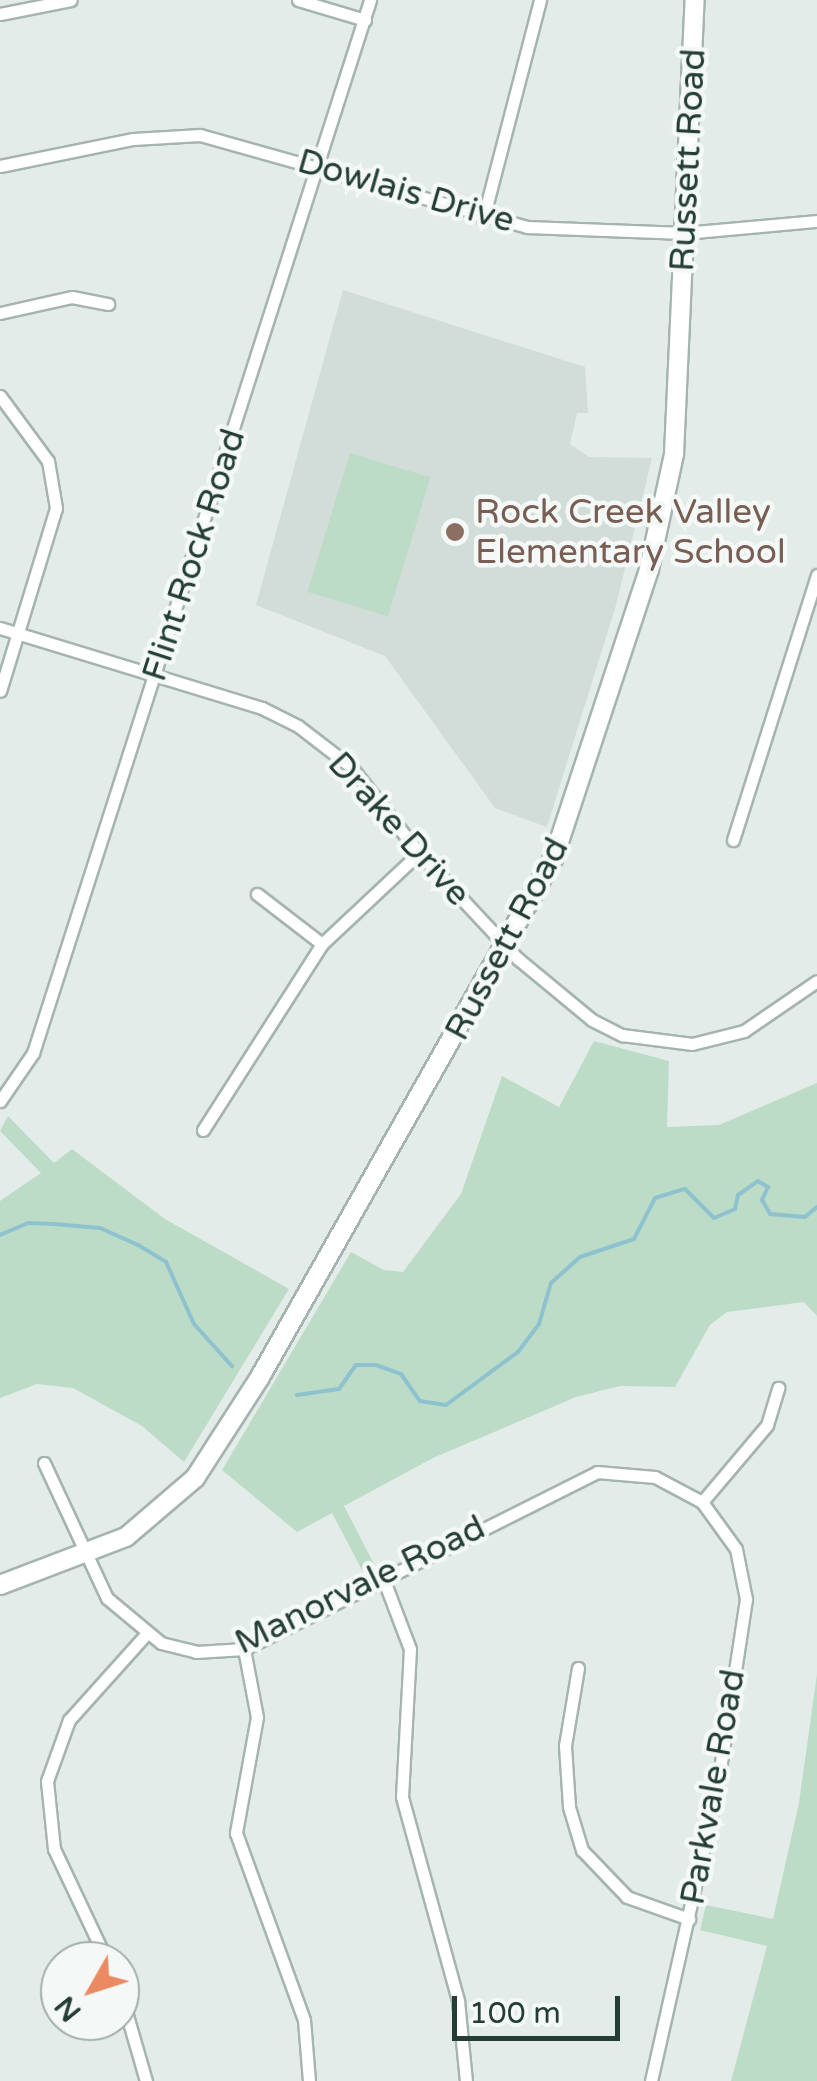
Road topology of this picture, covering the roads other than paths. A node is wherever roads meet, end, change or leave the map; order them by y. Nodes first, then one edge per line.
1 (71, 0) edge
2 (298, 0) edge
3 (370, 0) edge
4 (540, 0) edge
5 (695, 0) edge
6 (0, 14) edge
7 (364, 20) junction
8 (0, 166) edge
9 (318, 166) junction
10 (483, 219) junction
11 (817, 222) edge
12 (684, 233) junction
13 (108, 304) dead end
14 (0, 312) edge
15 (0, 396) edge
16 (817, 575) edge
17 (0, 628) edge
18 (18, 634) junction
19 (156, 674) junction
20 (0, 691) edge
21 (733, 840) dead end
22 (419, 853) junction
23 (256, 894) dead end
24 (322, 944) junction
25 (506, 948) junction
26 (817, 981) edge
27 (0, 1101) edge
28 (203, 1130) dead end
29 (778, 1388) dead end
30 (44, 1463) dead end
31 (702, 1502) junction
32 (89, 1556) junction
33 (382, 1578) junction
34 (0, 1585) edge
35 (147, 1633) junction
36 (244, 1649) junction
37 (578, 1668) dead end
38 (690, 1918) junction
39 (98, 1941) edge
40 (134, 2041) edge
41 (146, 2081) edge
42 (309, 2081) edge
43 (466, 2081) edge
44 (651, 2081) edge

1 - 6 street
2 - 7 street
3 - 7 street, Flint Rock Road
4 - 10 street
5 - 12 street, Russett Road
7 - 9 street, Flint Rock Road
8 - 9 street, Dowlais Drive
9 - 10 street, Dowlais Drive
9 - 19 street, Flint Rock Road
10 - 12 street, Dowlais Drive
11 - 12 street, Dowlais Drive
12 - 25 street, Russett Road
13 - 14 street
15 - 18 street
16 - 21 street
17 - 18 street, Drake Drive
18 - 19 street, Drake Drive
18 - 20 street
19 - 22 street, Drake Drive
19 - 27 street, Flint Rock Road
22 - 24 street
22 - 25 street, Drake Drive
23 - 24 street
24 - 28 street
25 - 26 street, Drake Drive
25 - 32 street, Russett Road
29 - 31 street
30 - 32 street, Manorvale Road
31 - 33 street, Manorvale Road
31 - 38 street, Parkvale Road
32 - 34 street, Russett Road
32 - 35 street, Manorvale Road
33 - 36 street, Manorvale Road
33 - 43 street
35 - 36 street, Manorvale Road
35 - 39 street
36 - 42 street
37 - 38 street
38 - 44 street, Parkvale Road
40 - 41 street

